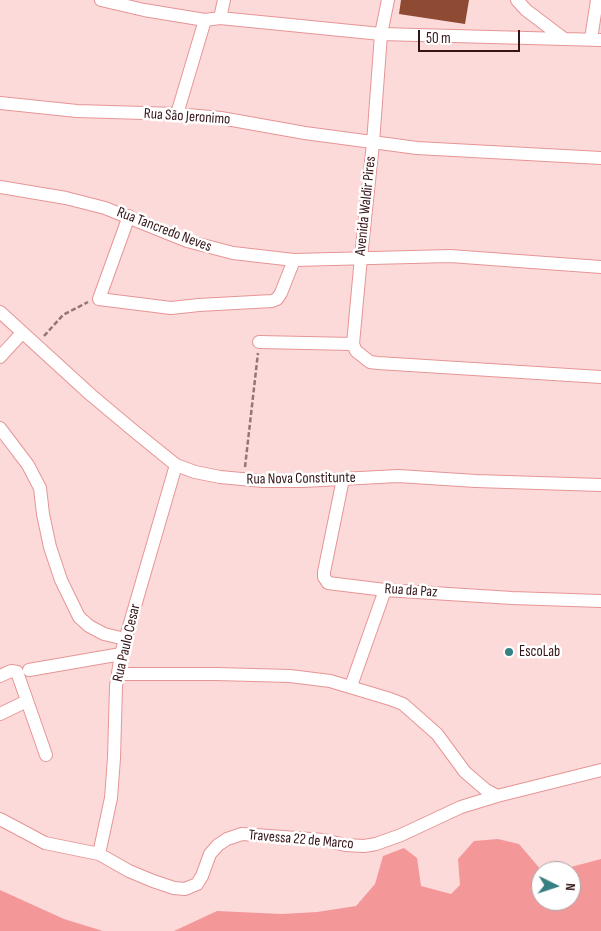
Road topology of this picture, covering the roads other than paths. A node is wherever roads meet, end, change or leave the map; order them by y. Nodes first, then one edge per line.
1 (101, 0) edge
2 (224, 0) edge
3 (388, 0) edge
4 (517, 0) edge
5 (597, 0) edge
6 (220, 18) junction
7 (205, 20) junction
8 (382, 34) junction
9 (563, 38) junction
10 (596, 39) edge
11 (0, 103) edge
12 (177, 114) junction
13 (373, 143) junction
14 (601, 158) edge
15 (0, 187) edge
16 (129, 216) junction
17 (361, 258) junction
18 (294, 260) junction
19 (601, 267) edge
20 (0, 312) edge
21 (22, 333) junction
22 (259, 342) road end
23 (353, 344) junction
24 (0, 357) edge
25 (601, 378) edge
26 (0, 428) edge
27 (176, 465) junction
28 (343, 479) junction
29 (601, 485) edge
30 (385, 590) junction
31 (601, 601) edge
32 (125, 639) junction
33 (121, 654) junction
34 (23, 671) junction
35 (118, 674) junction
36 (0, 676) edge
37 (351, 686) junction
38 (27, 701) junction
39 (0, 714) edge
40 (46, 755) dead end
41 (601, 770) edge
42 (498, 796) junction
43 (0, 819) edge
44 (99, 854) junction

1 - 7 street
2 - 6 street
3 - 8 street, Avenida Waldir Pires
4 - 9 street
5 - 10 street
6 - 7 street
6 - 8 street
7 - 12 street
8 - 9 street
8 - 13 street, Avenida Waldir Pires
9 - 10 street
11 - 12 street, Rua São Jeronimo
12 - 13 street, Rua São Jeronimo
13 - 14 street, Rua São Jeronimo
13 - 17 street, Avenida Waldir Pires
15 - 16 street, Rua Tancredo Neves
16 - 18 street, Rua Tancredo Neves
16 - 18 street
17 - 18 street, Rua Tancredo Neves
17 - 19 street, Rua Tancredo Neves
17 - 23 street, Avenida Waldir Pires
20 - 21 street, Rua Nova Constitunte
21 - 24 street
21 - 27 street, Rua Nova Constitunte
22 - 23 street
23 - 25 street
26 - 32 street
27 - 28 street, Rua Nova Constitunte
27 - 32 street, Rua Paulo Cesar
28 - 29 street, Rua Nova Constitunte
28 - 30 street, Rua da Paz
30 - 31 street, Rua da Paz
30 - 37 street
32 - 33 street, Rua Paulo Cesar
33 - 34 street
33 - 35 street, Rua Paulo Cesar
34 - 36 street
34 - 38 street
35 - 37 street
35 - 44 street, Rua Paulo Cesar
37 - 42 street
38 - 39 street
38 - 40 street
41 - 42 street, Travessa 22 de Marco
42 - 44 street, Travessa 22 de Marco
43 - 44 street, Travessa 22 de Marco

